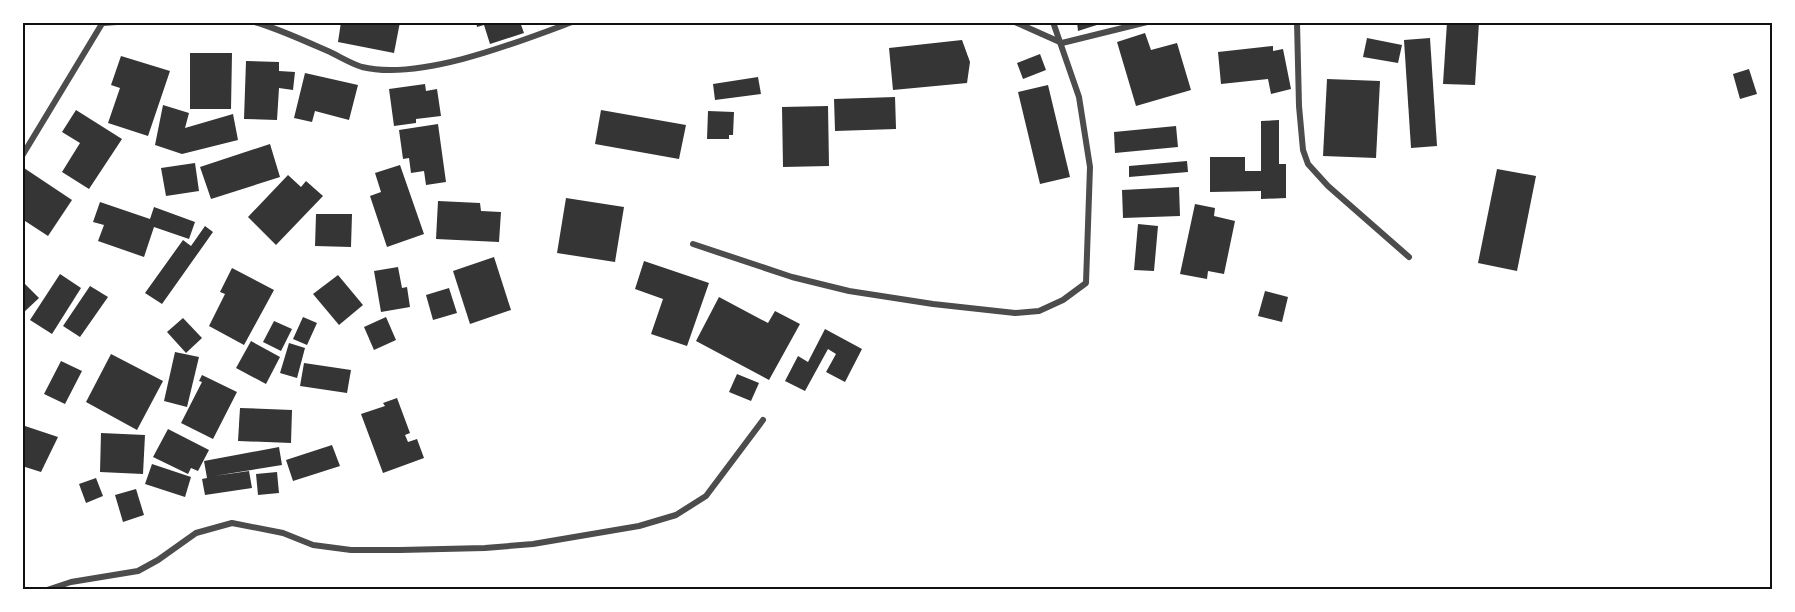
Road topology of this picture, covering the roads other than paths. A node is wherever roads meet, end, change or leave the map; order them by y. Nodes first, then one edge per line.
1 (117, 22) edge
2 (255, 22) edge
3 (572, 22) edge
4 (1015, 22) edge
5 (1053, 22) edge
6 (1147, 22) edge
7 (1297, 22) edge
8 (103, 23) edge
9 (1062, 43) junction
10 (22, 156) edge
11 (693, 244) dead end
12 (1409, 257) dead end
13 (763, 420) dead end
14 (47, 590) edge

1 - 8 street
2 - 3 street
4 - 9 street
5 - 9 street
6 - 9 street
7 - 12 street
8 - 10 street
9 - 11 street
13 - 14 street

